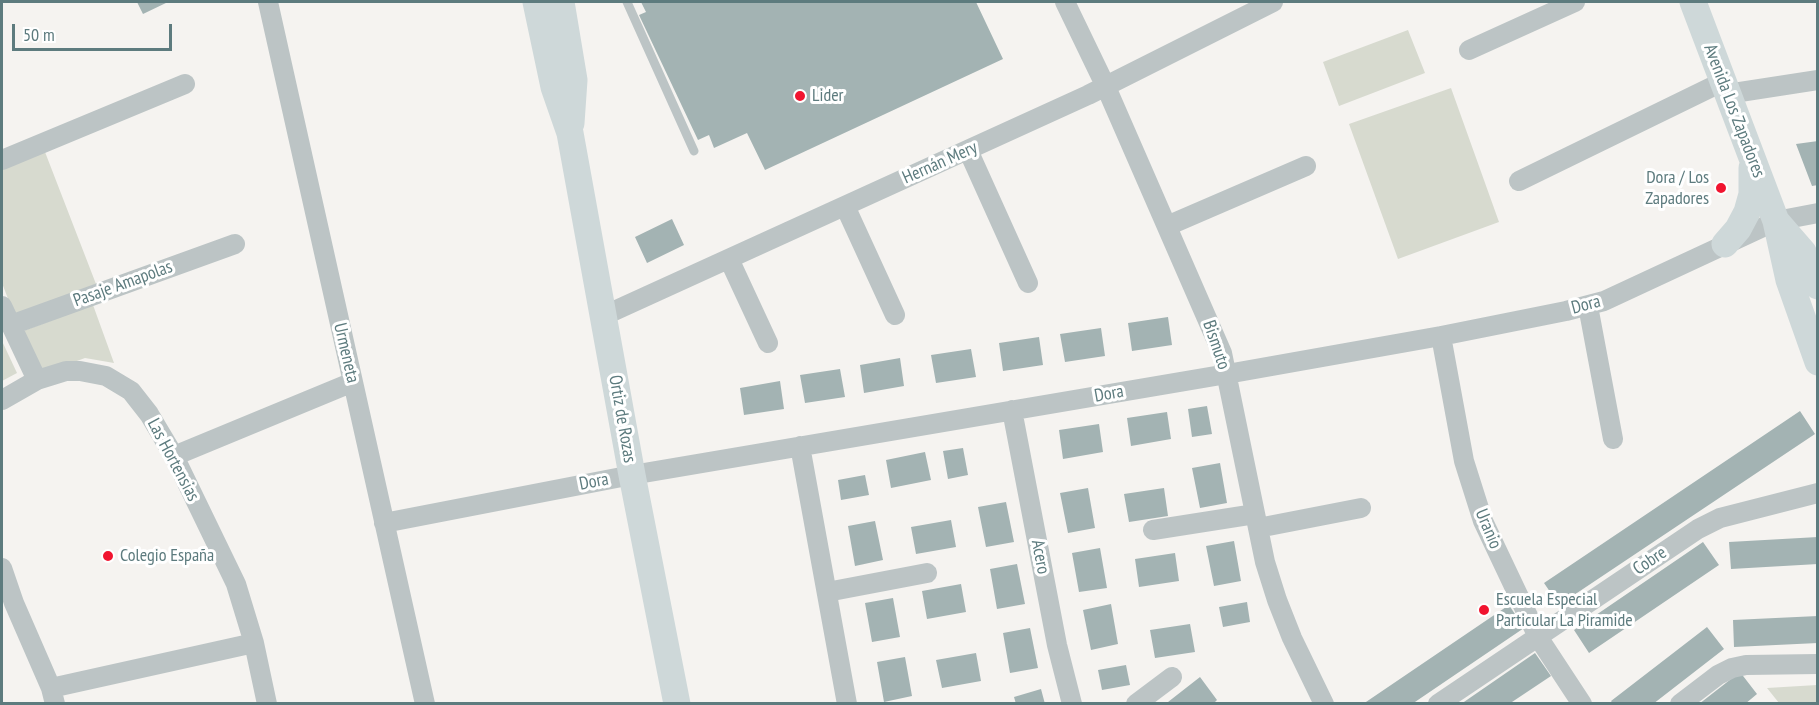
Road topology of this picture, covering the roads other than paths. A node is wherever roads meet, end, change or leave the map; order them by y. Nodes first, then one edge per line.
1 (268, 2) edge
2 (536, 2) edge
3 (561, 2) edge
4 (627, 2) edge
5 (1065, 2) edge
6 (1273, 2) edge
7 (1575, 2) edge
8 (1693, 2) edge
9 (1469, 50) dead end
10 (1818, 80) edge
11 (185, 84) dead end
12 (1106, 87) junction
13 (1725, 88) junction
14 (570, 133) junction
15 (968, 150) junction
16 (694, 151) dead end
17 (1750, 155) junction
18 (2, 160) edge
19 (1306, 166) dead end
20 (1519, 182) dead end
21 (845, 206) junction
22 (1818, 213) edge
23 (1776, 221) junction
24 (1167, 226) junction
25 (235, 244) dead end
26 (1725, 244) junction
27 (729, 259) junction
28 (1028, 283) dead end
29 (1818, 286) edge
30 (2, 306) edge
31 (1588, 306) junction
32 (895, 315) dead end
33 (603, 316) junction
34 (10, 325) junction
35 (1441, 336) junction
36 (768, 343) dead end
37 (1818, 362) edge
38 (1227, 374) junction
39 (37, 380) junction
40 (353, 382) junction
41 (2, 400) edge
42 (1012, 410) junction
43 (1613, 439) dead end
44 (800, 446) junction
45 (174, 456) junction
46 (632, 475) junction
47 (1818, 493) edge
48 (1361, 508) dead end
49 (1256, 521) junction
50 (384, 523) junction
51 (1153, 530) dead end
52 (2, 568) edge
53 (927, 573) dead end
54 (827, 592) junction
55 (8, 607) edge
56 (1538, 637) junction
57 (254, 643) junction
58 (1818, 664) edge
59 (1172, 677) dead end
60 (53, 696) edge
61 (267, 704) edge
62 (425, 704) edge
63 (678, 704) edge
64 (848, 704) edge
65 (1072, 704) edge
66 (1136, 704) edge
67 (1324, 704) edge
68 (1438, 704) edge
69 (1582, 704) edge
70 (1680, 704) edge

1 - 40 street, Urmeneta
2 - 14 street, Ortiz de Rozas
3 - 14 street, Ortiz de Rozas
4 - 16 lane
5 - 12 street, Bismuto
6 - 12 street, Hernán Mery
7 - 9 street
8 - 13 street, Avenida Los Zapadores
10 - 13 street
11 - 18 street
12 - 15 street, Hernán Mery
12 - 24 street, Bismuto
13 - 17 street, Avenida Los Zapadores
13 - 20 street
14 - 33 street, Ortiz de Rozas
15 - 21 street, Hernán Mery
15 - 28 street
17 - 23 street, Avenida Los Zapadores
17 - 26 street
19 - 24 street
21 - 27 street, Hernán Mery
21 - 32 street
22 - 23 street, Dora
23 - 26 street, Dora
23 - 29 street, Avenida Los Zapadores
23 - 37 street, Avenida Los Zapadores
24 - 38 street, Bismuto
25 - 34 street, Pasaje Amapolas
26 - 31 street, Dora
27 - 33 street, Hernán Mery
27 - 36 street
30 - 34 street
31 - 35 street, Dora
31 - 43 street
33 - 46 street, Ortiz de Rozas
34 - 39 street
35 - 38 street, Dora
35 - 56 street, Uranio
38 - 42 street, Dora
38 - 49 street, Bismuto
39 - 41 street, Las Hortensias
39 - 45 street, Las Hortensias
40 - 45 street
40 - 50 street, Urmeneta
42 - 44 street, Dora
42 - 65 street, Acero
44 - 46 street, Dora
44 - 54 street
45 - 57 street, Las Hortensias
46 - 50 street, Dora
46 - 63 street, Ortiz de Rozas
47 - 56 street, Cobre
48 - 49 street
49 - 51 street
49 - 67 street, Bismuto
50 - 62 street, Urmeneta
52 - 55 street
53 - 54 street
54 - 64 street
55 - 60 street
56 - 68 street, Cobre
56 - 69 street, Uranio
57 - 60 street
57 - 61 street, Las Hortensias
58 - 70 street
59 - 66 street

